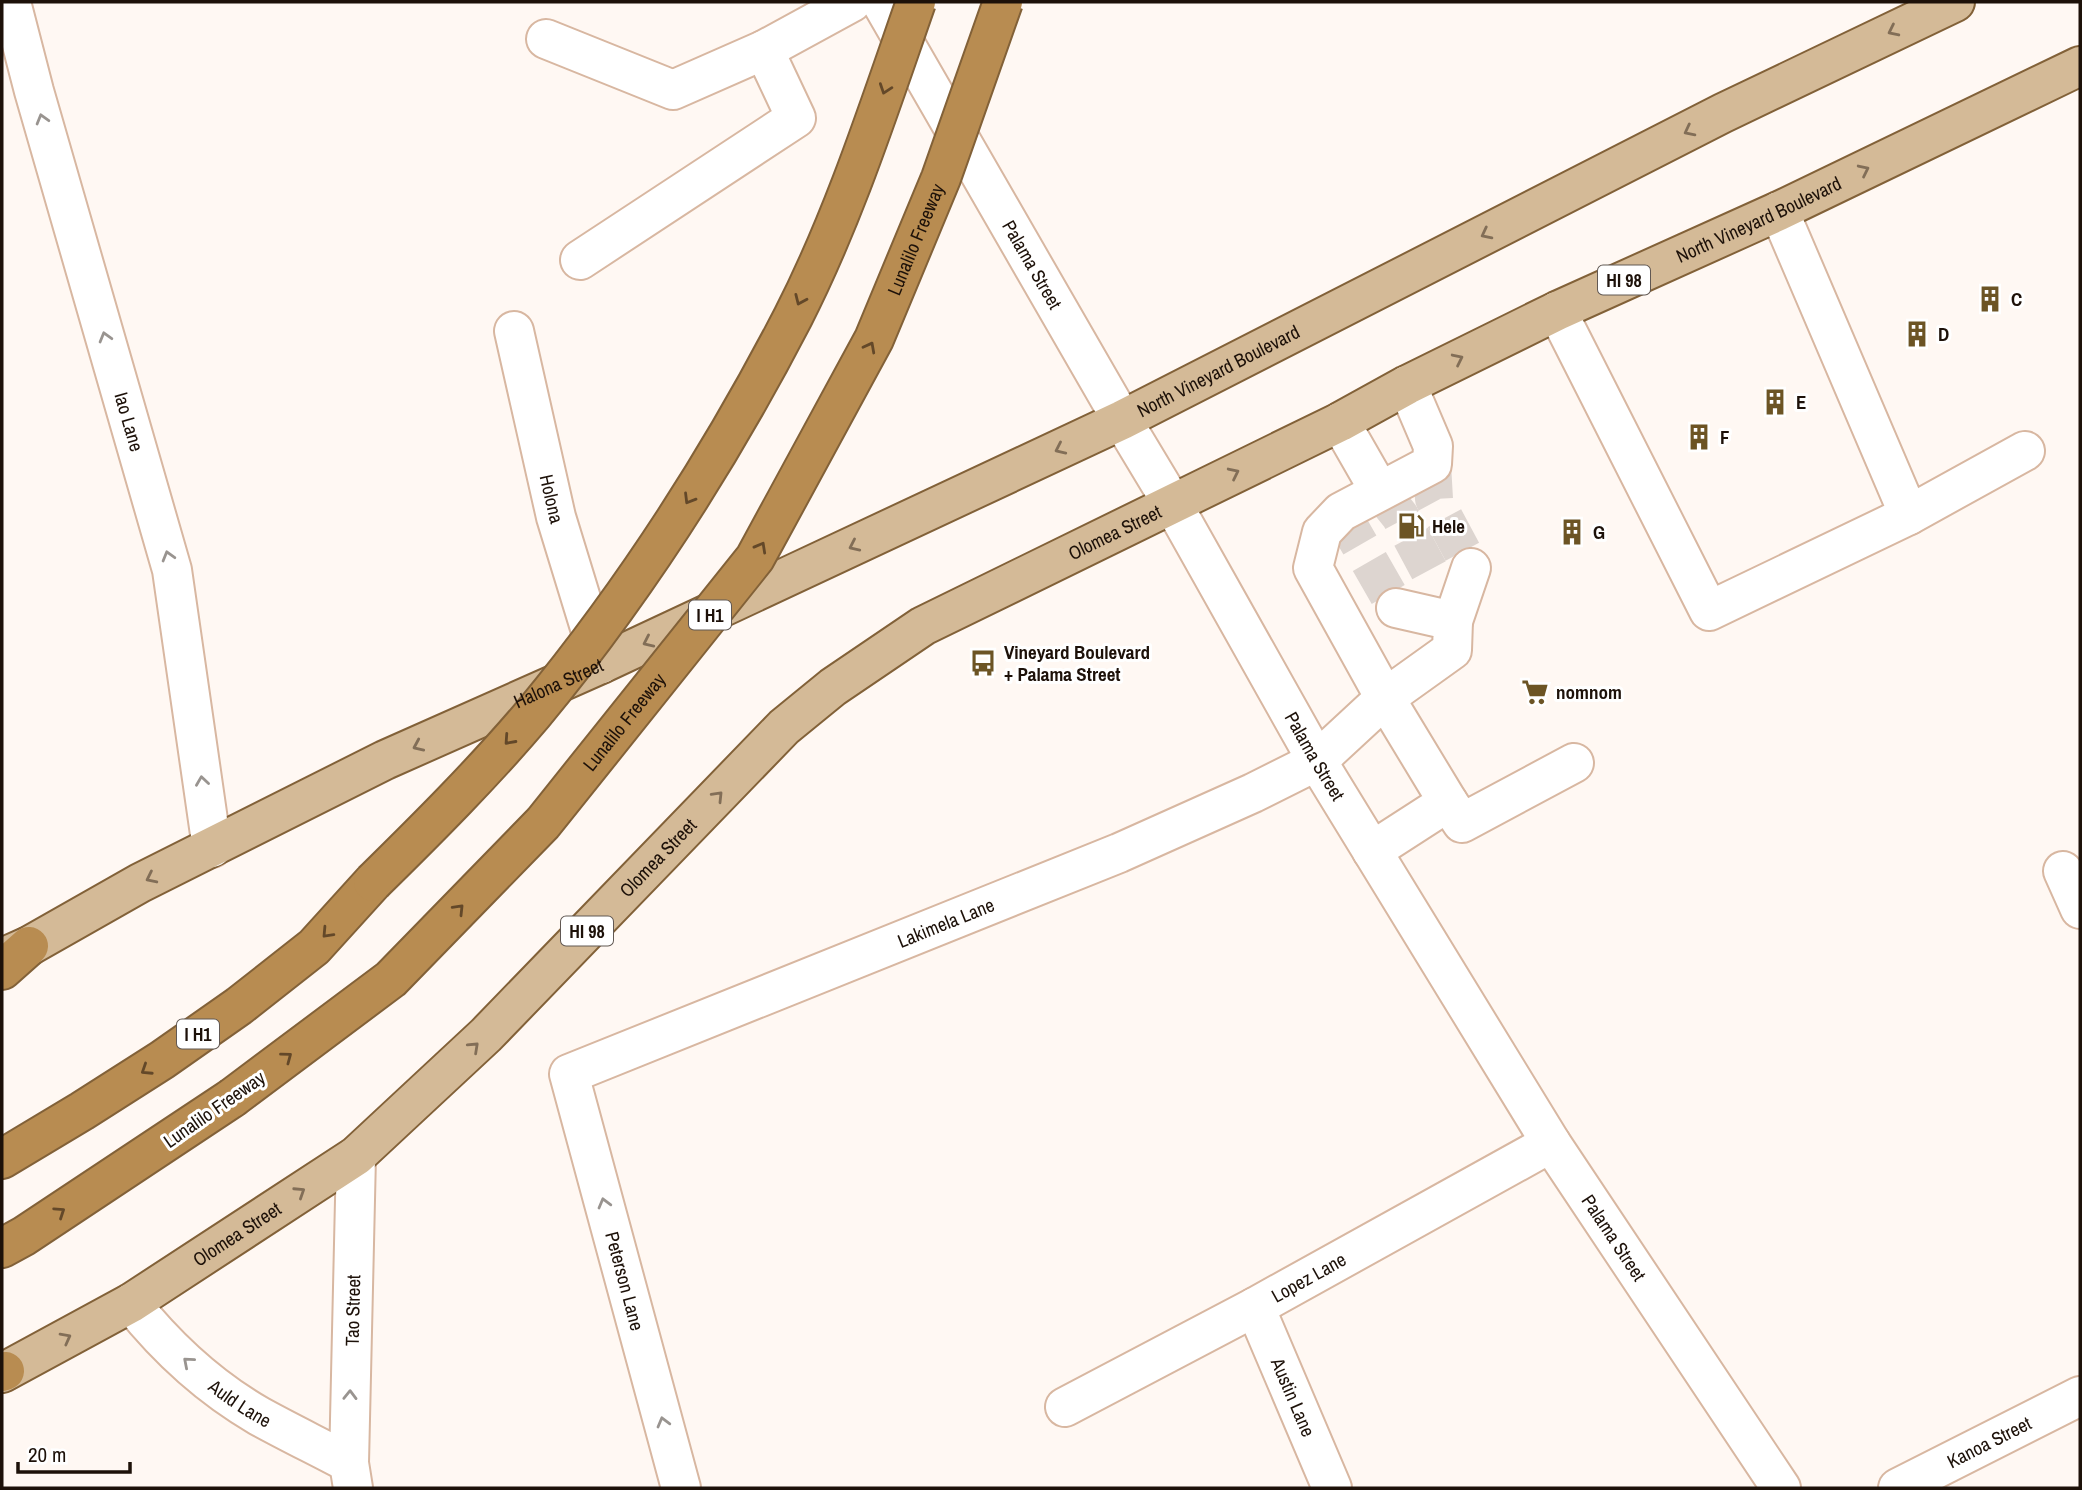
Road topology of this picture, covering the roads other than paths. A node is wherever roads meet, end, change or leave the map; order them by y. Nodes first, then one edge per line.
1 (11, 2) edge
2 (852, 2) edge
3 (881, 2) edge
4 (916, 2) edge
5 (1003, 2) edge
6 (1955, 2) edge
7 (546, 39) dead end
8 (764, 50) junction
9 (2080, 66) edge
10 (1779, 211) junction
11 (580, 260) dead end
12 (1557, 311) junction
13 (514, 331) dead end
14 (1407, 385) junction
15 (1122, 421) junction
16 (1340, 422) junction
17 (2025, 451) dead end
18 (1379, 490) junction
19 (1172, 503) junction
20 (1909, 514) junction
21 (1471, 568) dead end
22 (1446, 604) junction
23 (1396, 608) dead end
24 (601, 664) junction
25 (1385, 698) junction
26 (1317, 761) junction
27 (1574, 763) dead end
28 (1447, 802) junction
29 (212, 848) junction
30 (1372, 851) junction
31 (2063, 871) dead end
32 (2080, 909) edge
33 (11, 958) edge
34 (569, 1074) joint
35 (1551, 1143) junction
36 (356, 1156) junction
37 (2, 1159) edge
38 (2, 1248) edge
39 (131, 1303) junction
40 (1255, 1307) junction
41 (3, 1372) edge
42 (2080, 1396) edge
43 (1065, 1407) dead end
44 (351, 1476) edge
45 (681, 1488) edge
46 (1332, 1488) edge
47 (1781, 1488) edge
48 (1898, 1488) edge

29 -> 1 street, Iao Lane
2 - 8 street
3 - 15 street, Palama Street
4 -> 37 highway, I H1, bridge
38 -> 5 highway, Lunalilo Freeway / I H1, bridge
6 -> 15 main road, North Vineyard Boulevard
7 - 8 street
8 - 11 street
10 -> 9 main road, North Vineyard Boulevard / HI 98
10 - 12 main road, North Vineyard Boulevard / HI 98
10 - 20 street
14 -> 12 main road, North Vineyard Boulevard / HI 98
12 - 20 street
13 - 24 street, Holona
14 - 16 main road, North Vineyard Boulevard / HI 98
14 - 18 street
15 - 19 street, Palama Street
15 -> 24 main road, Halona Street
16 - 18 street
19 -> 16 main road, North Vineyard Boulevard / HI 98
17 - 20 street
18 - 25 street
19 - 26 street, Palama Street
36 -> 19 main road, Olomea Street / HI 98
21 - 22 street
22 - 23 street
22 - 25 street, Lakimela Lane
24 -> 29 main road, Halona Street
25 - 26 street, Lakimela Lane
25 - 28 street
26 - 30 street, Palama Street
26 - 34 street, Lakimela Lane
27 - 28 street
28 - 30 street
29 -> 33 main road, Halona Street
30 - 35 street, Palama Street
31 - 32 street
45 -> 34 street, Peterson Lane
35 - 40 street, Lopez Lane
35 - 47 street, Palama Street
39 -> 36 main road, Olomea Street / HI 98
44 -> 36 street, Tao Street
41 -> 39 main road, Olomea Street / HI 98
44 -> 39 street, Auld Lane
40 - 43 street, Lopez Lane
40 - 46 street, Austin Lane
42 - 48 street, Kanoa Street

